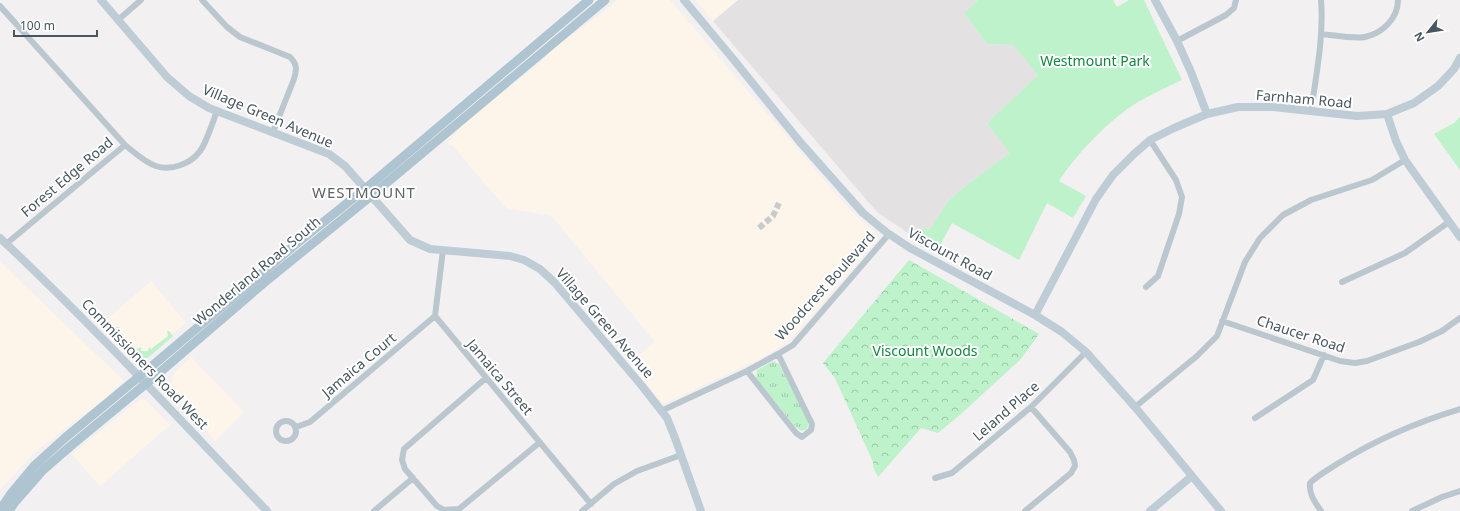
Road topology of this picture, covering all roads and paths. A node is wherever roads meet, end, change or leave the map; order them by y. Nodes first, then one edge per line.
1 (102, 0) edge
2 (141, 0) edge
3 (202, 0) edge
4 (589, 0) edge
5 (605, 0) edge
6 (684, 0) edge
7 (1155, 0) edge
8 (1236, 0) edge
9 (1321, 0) edge
10 (1398, 0) edge
11 (0, 6) edge
12 (118, 20) junction
13 (1321, 34) junction
14 (1177, 41) junction
15 (1460, 58) edge
16 (218, 111) junction
17 (1311, 112) junction
18 (1207, 114) junction
19 (1387, 114) junction
20 (273, 132) junction
21 (1150, 140) junction
22 (125, 145) junction
23 (1405, 160) junction
24 (365, 189) junction
25 (371, 196) junction
26 (1449, 222) junction
27 (889, 234) junction
28 (1460, 237) edge
29 (3, 241) edge
30 (443, 250) junction
31 (1342, 282) dead end
32 (1146, 287) dead end
33 (1035, 315) junction
34 (434, 316) junction
35 (1460, 318) edge
36 (1222, 321) junction
37 (1086, 352) junction
38 (778, 354) junction
39 (1324, 356) junction
40 (747, 371) junction
41 (139, 377) junction
42 (486, 378) junction
43 (146, 384) junction
44 (1031, 407) junction
45 (1135, 407) junction
46 (1460, 409) edge
47 (661, 411) junction
48 (1255, 418) dead end
49 (296, 427) dead end
50 (539, 442) junction
51 (681, 455) junction
52 (1192, 476) junction
53 (413, 478) junction
54 (935, 478) dead end
55 (1460, 491) edge
56 (590, 504) junction
57 (0, 510) edge
58 (9, 511) edge
59 (267, 511) edge
60 (374, 511) edge
61 (582, 511) edge
62 (701, 511) edge
63 (1025, 511) edge
64 (1150, 511) edge
65 (1221, 511) edge
66 (1321, 511) edge
67 (1412, 511) edge

1 - 12 street, Village Green Avenue
2 - 12 street
3 - 20 street
4 - 24 main road, Wonderland Road South
5 - 25 main road, Wonderland Road South
6 - 27 street, Viscount Road
7 - 14 street
8 - 14 street
9 - 13 street
10 - 13 street
11 - 22 street
12 - 16 street, Village Green Avenue
13 - 17 street
14 - 18 street
15 - 19 street, Farnham Road
16 - 20 street, Village Green Avenue
16 - 22 street
17 - 18 street, Farnham Road
17 - 19 street, Farnham Road
18 - 21 street, Farnham Road
19 - 23 street
20 - 24 street, Village Green Avenue
21 - 32 street
21 - 33 street, Farnham Road
22 - 29 street, Forest Edge Road
23 - 26 street
23 - 36 street
24 - 25 street, Village Green Avenue
24 - 41 main road, Wonderland Road South
25 - 30 street, Village Green Avenue
25 - 43 main road, Wonderland Road South
26 - 28 street
26 - 31 street
27 - 33 street, Viscount Road
27 - 38 street, Woodcrest Boulevard
29 - 41 street, Commissioners Road West
30 - 34 street
30 - 47 street, Village Green Avenue
33 - 37 street, Viscount Road
34 - 42 street, Jamaica Street
34 - 49 street, Jamaica Court
35 - 39 street, Chaucer Road
36 - 39 street, Chaucer Road
36 - 45 street
37 - 44 street, Leland Place
37 - 45 street, Viscount Road
38 - 40 street, Woodcrest Boulevard
38 - 40 street, Woodcrest Boulevard
39 - 48 street
40 - 47 street, Woodcrest Boulevard
41 - 43 street, Commissioners Road West
41 - 57 main road, Wonderland Road South
42 - 50 street, Jamaica Street
42 - 53 street
43 - 58 main road, Wonderland Road South
43 - 59 street, Commissioners Road West
44 - 54 street, Leland Place
44 - 63 street
45 - 52 street, Viscount Road
46 - 66 street
47 - 51 street, Village Green Avenue
50 - 53 street
50 - 56 street, Jamaica Street
51 - 56 street
51 - 62 street, Village Green Avenue
52 - 64 street
52 - 65 street, Viscount Road
53 - 60 street
55 - 67 street
56 - 61 street

